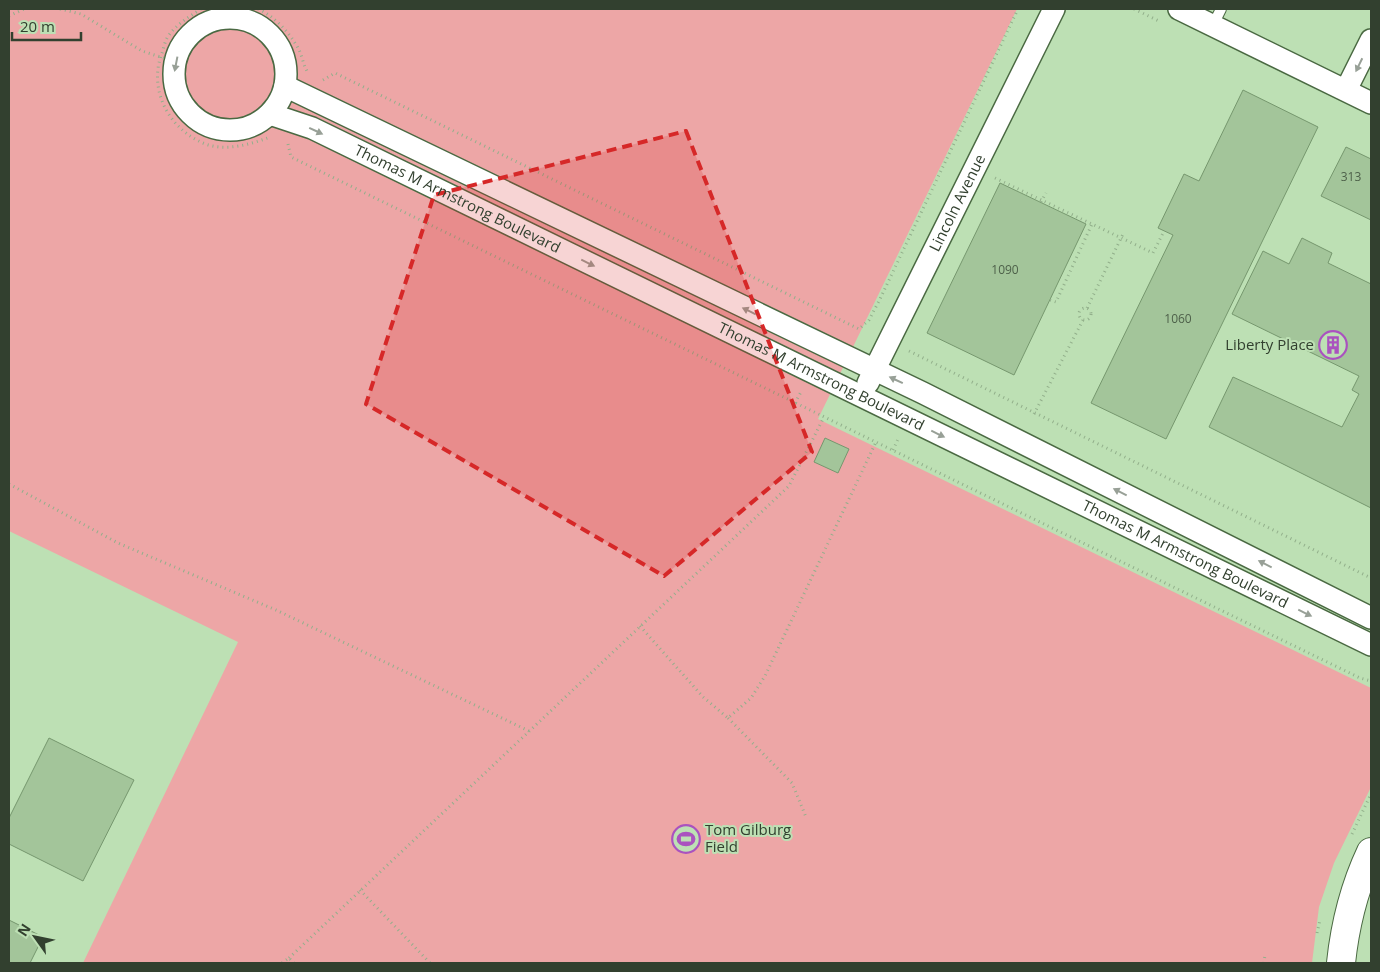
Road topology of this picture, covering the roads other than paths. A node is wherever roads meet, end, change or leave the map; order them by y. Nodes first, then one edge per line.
1 (1054, 9) edge
2 (1179, 9) edge
3 (1217, 17) edge
4 (1371, 40) edge
5 (285, 86) junction
6 (1346, 90) junction
7 (1371, 102) edge
8 (270, 114) junction
9 (874, 370) junction
10 (861, 396) junction
11 (1371, 618) edge
12 (1371, 645) edge
13 (1371, 852) edge
14 (1341, 963) edge

1 - 9 street, Lincoln Avenue
2 - 3 street
3 - 6 street
4 -> 6 street
5 - 8 street
5 -> 8 street
9 -> 5 street, Thomas M Armstrong Boulevard
6 - 7 street
8 -> 10 street, Thomas M Armstrong Boulevard
9 - 10 street, Lincoln Avenue
11 -> 9 street, Thomas M Armstrong Boulevard
10 -> 12 street, Thomas M Armstrong Boulevard
13 - 14 main road

